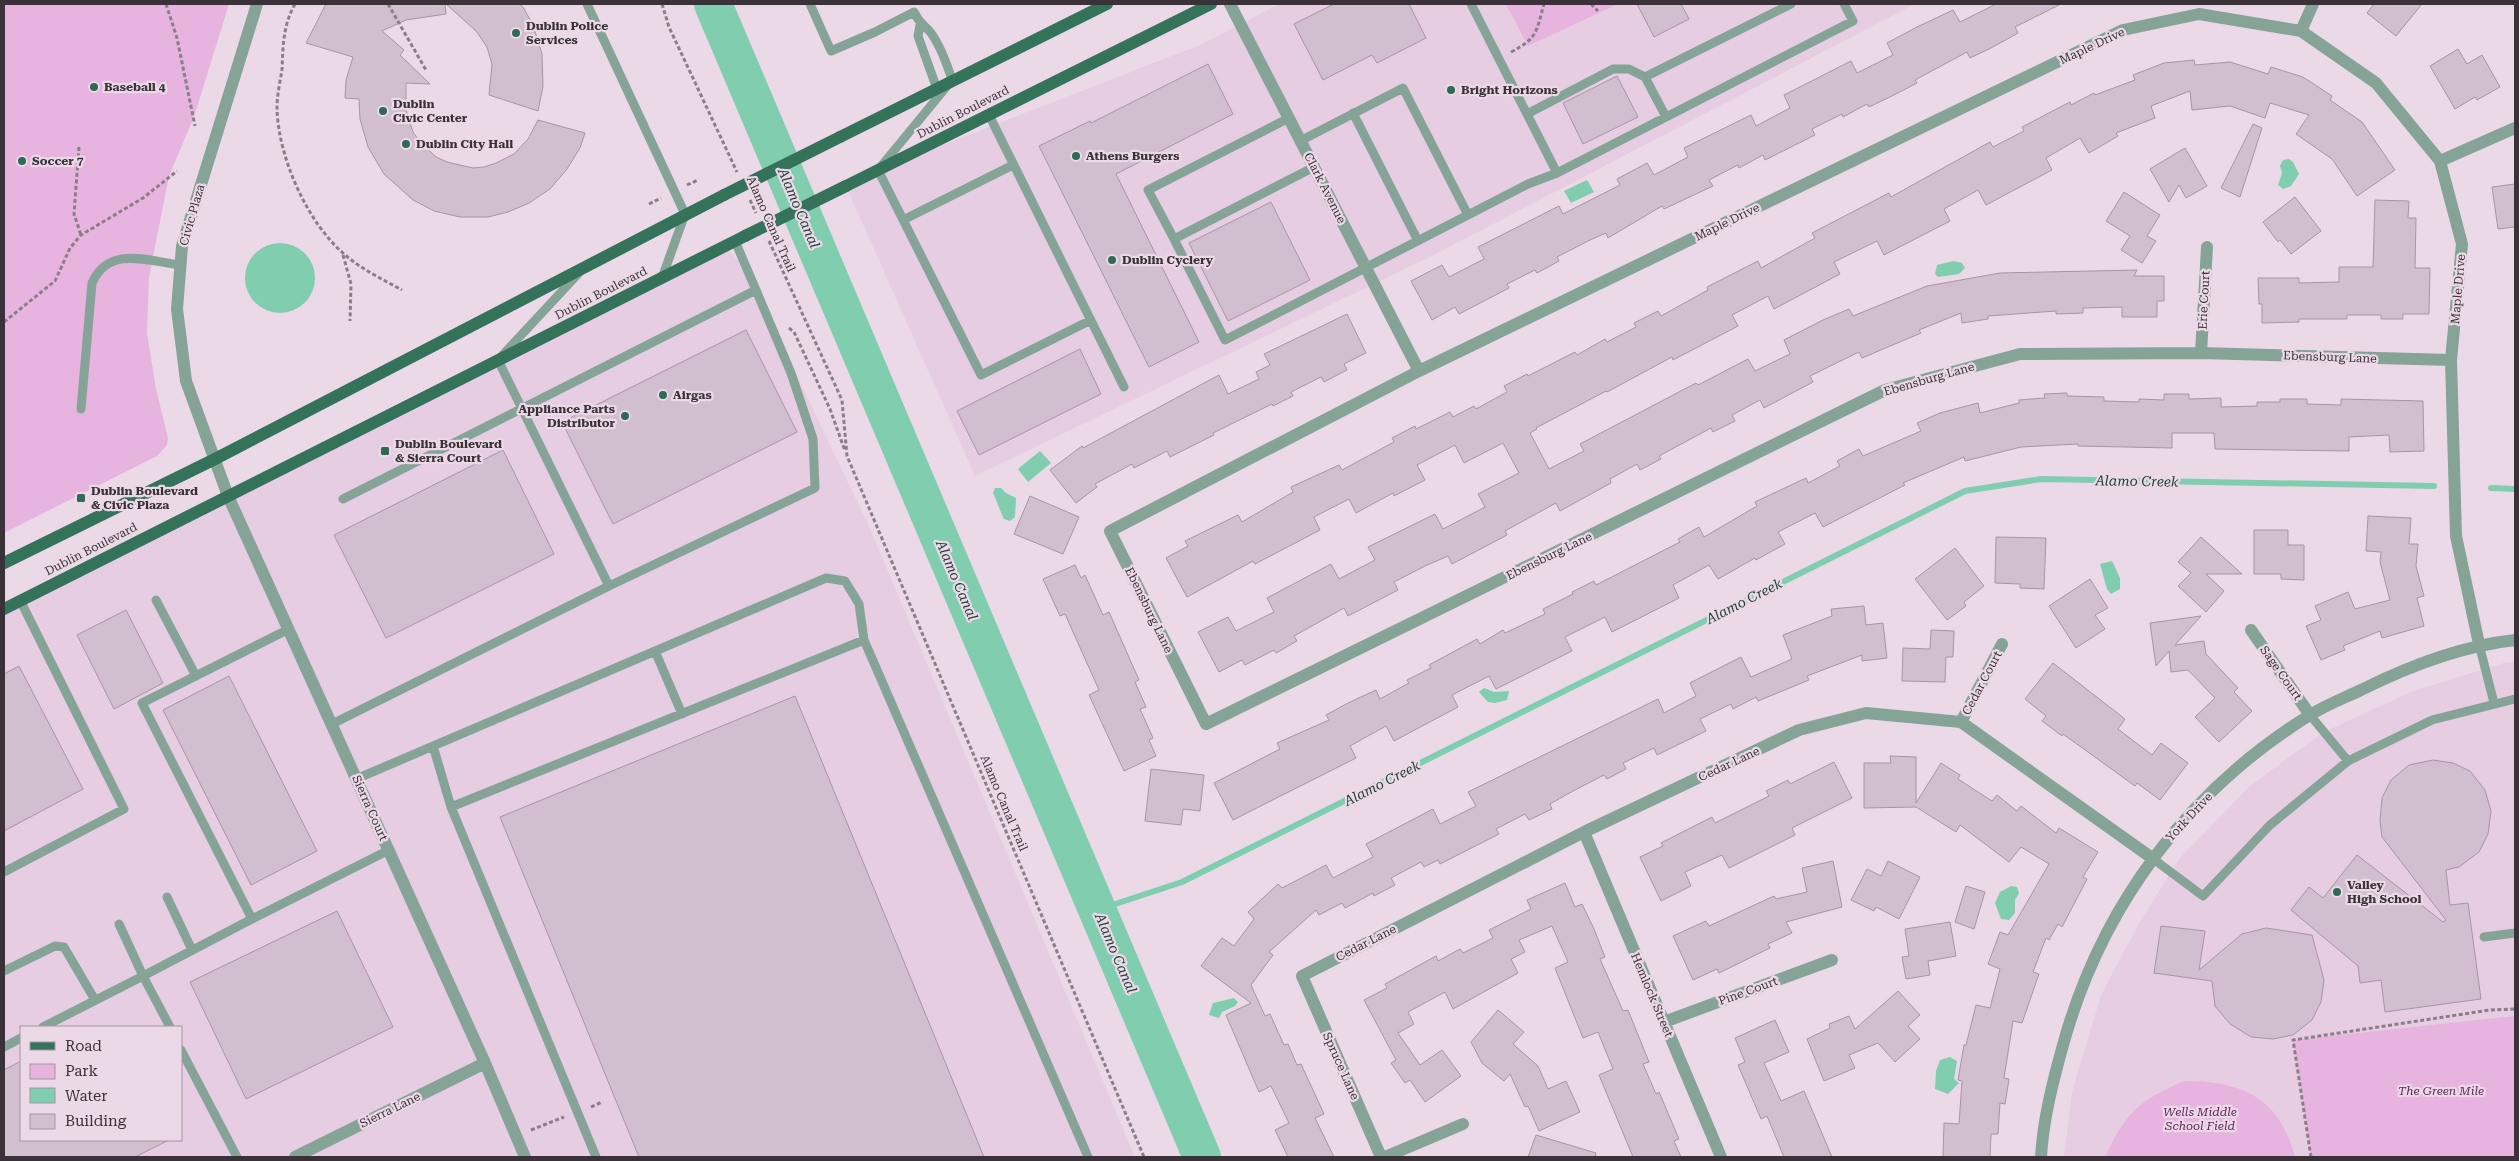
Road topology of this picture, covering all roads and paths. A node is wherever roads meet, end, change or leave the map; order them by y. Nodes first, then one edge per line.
1 (166, 4) edge
2 (257, 4) edge
3 (295, 4) edge
4 (388, 4) edge
5 (587, 4) edge
6 (662, 4) edge
7 (810, 4) edge
8 (907, 4) edge
9 (1107, 4) edge
10 (1211, 4) edge
11 (1230, 4) edge
12 (1471, 4) edge
13 (1544, 4) edge
14 (1591, 4) edge
15 (1791, 4) edge
16 (1844, 4) edge
17 (2313, 4) edge
18 (1598, 11) dead end
19 (914, 12) junction
20 (920, 24) junction
21 (2300, 31) junction
22 (1499, 58) junction
23 (426, 70) dead end
24 (1645, 77) junction
25 (952, 80) junction
26 (937, 89) junction
27 (1354, 113) junction
28 (1527, 114) junction
29 (989, 115) junction
30 (1666, 117) junction
31 (1289, 118) junction
32 (195, 126) dead end
33 (2515, 128) edge
34 (1300, 141) junction
35 (79, 147) dead end
36 (2440, 162) junction
37 (1013, 165) junction
38 (1314, 167) junction
39 (878, 170) junction
40 (176, 171) dead end
41 (1557, 173) junction
42 (740, 178) dead end
43 (748, 196) dead end
44 (684, 214) junction
45 (756, 214) dead end
46 (1468, 215) junction
47 (903, 220) junction
48 (765, 232) dead end
49 (82, 235) junction
50 (740, 238) junction
51 (1174, 239) junction
52 (1418, 241) junction
53 (2207, 247) dead end
54 (343, 254) junction
55 (180, 265) junction
56 (587, 265) junction
57 (1366, 268) junction
58 (662, 278) junction
59 (402, 290) dead end
60 (756, 290) junction
61 (766, 314) junction
62 (350, 320) dead end
63 (1091, 320) junction
64 (4, 322) edge
65 (2201, 353) junction
66 (498, 360) junction
67 (2451, 360) junction
68 (1419, 371) junction
69 (1124, 387) dead end
70 (81, 409) dead end
71 (522, 410) junction
72 (847, 456) junction
73 (214, 459) junction
74 (228, 496) junction
75 (343, 500) dead end
76 (4, 563) edge
77 (609, 586) junction
78 (20, 600) junction
79 (156, 600) dead end
80 (4, 608) edge
81 (289, 629) junction
82 (2251, 630) dead end
83 (864, 640) junction
84 (2515, 640) edge
85 (2002, 644) dead end
86 (2479, 644) junction
87 (655, 651) junction
88 (196, 676) junction
89 (2515, 699) edge
90 (2494, 703) junction
91 (682, 714) junction
92 (2310, 715) junction
93 (1961, 722) junction
94 (332, 724) junction
95 (433, 746) junction
96 (2348, 760) junction
97 (356, 779) junction
98 (451, 808) junction
99 (1584, 832) junction
100 (389, 850) junction
101 (2152, 858) junction
102 (4, 872) edge
103 (167, 897) dead end
104 (252, 919) junction
105 (119, 924) dead end
106 (2515, 933) edge
107 (2484, 937) dead end
108 (192, 950) junction
109 (1832, 960) dead end
110 (4, 970) edge
111 (143, 976) junction
112 (1302, 976) joint
113 (95, 1000) junction
114 (2515, 1009) edge
115 (1664, 1022) junction
116 (44, 1026) edge
117 (169, 1026) edge
118 (20, 1039) edge
119 (4, 1047) edge
120 (182, 1052) edge
121 (485, 1063) junction
122 (602, 1102) dead end
123 (577, 1112) junction
124 (1463, 1124) dead end
125 (516, 1136) junction
126 (237, 1157) edge
127 (295, 1157) edge
128 (525, 1157) edge
129 (596, 1157) edge
130 (1088, 1157) edge
131 (1144, 1157) edge
132 (1383, 1157) edge
133 (1721, 1157) edge
134 (2041, 1157) edge
135 (2311, 1157) edge

1 - 32 path
2 - 55 street, Civic Plaza
3 - 54 path
4 - 23 path
5 - 44 lane
6 - 42 path, Alamo Canal Trail
7 - 19 lane
8 - 19 lane
9 - 25 main road, Dublin Boulevard
10 - 29 main road, Dublin Boulevard
11 - 31 street, Clark Avenue
12 - 22 lane
13 - 22 path
14 - 18 path
15 - 24 lane
16 - 30 lane
17 - 21 street
19 - 20 lane
20 - 25 lane
20 - 26 lane
21 - 36 street, Maple Drive
21 - 68 street, Maple Drive
22 - 28 lane
24 - 28 lane
24 - 30 lane
25 - 26 main road, Dublin Boulevard
25 - 39 lane
26 - 44 main road, Dublin Boulevard, bridge
27 - 34 lane
27 - 46 lane
27 - 52 lane
28 - 41 lane
29 - 37 lane
29 - 39 main road, Dublin Boulevard
30 - 41 lane
31 - 34 street, Clark Avenue
31 - 51 lane
33 - 36 street
34 - 38 street, Clark Avenue
35 - 49 path
36 - 67 street, Maple Drive
37 - 47 lane
37 - 63 lane
38 - 51 lane
38 - 57 street, Clark Avenue
39 - 47 lane
39 - 50 main road, Dublin Boulevard, bridge
40 - 49 path
41 - 46 lane
43 - 45 path, Alamo Canal Trail
44 - 56 main road, Dublin Boulevard
44 - 58 lane
46 - 52 lane
47 - 63 lane
48 - 72 path, Alamo Canal Trail
49 - 64 path
50 - 58 main road, Dublin Boulevard
50 - 60 lane
51 - 57 lane
52 - 57 lane
53 - 65 street, Erie Court
54 - 59 path
54 - 62 path
55 - 70 lane
55 - 73 street, Civic Plaza
56 - 66 lane
56 - 73 main road, Dublin Boulevard
57 - 68 street, Clark Avenue
58 - 66 main road, Dublin Boulevard
60 - 61 lane
60 - 71 lane
61 - 72 path, Alamo Canal Trail
61 - 77 lane
63 - 69 lane
65 - 67 street, Ebensburg Lane
65 - 68 street, Ebensburg Lane
66 - 71 lane
66 - 74 main road, Dublin Boulevard
67 - 86 street, Maple Drive
71 - 75 lane
71 - 77 lane
72 - 131 path, Alamo Canal Trail
73 - 74 street, Sierra Court
73 - 76 main road, Dublin Boulevard
74 - 78 main road, Dublin Boulevard
74 - 81 street, Sierra Court
77 - 94 lane
78 - 80 main road, Dublin Boulevard
78 - 102 lane
79 - 88 lane
81 - 88 lane
81 - 94 street, Sierra Court
82 - 92 street, Sage Court
83 - 87 lane
83 - 91 lane
83 - 130 lane
84 - 86 street, York Drive
85 - 93 street, Cedar Court
86 - 90 lane
86 - 92 street, York Drive
87 - 91 lane
87 - 95 lane
88 - 104 lane
89 - 90 lane
90 - 96 lane
91 - 98 lane
92 - 96 lane
92 - 101 street, York Drive
93 - 99 street, Cedar Lane
93 - 101 street
94 - 97 street, Sierra Court
95 - 97 lane
95 - 98 lane
96 - 101 lane
97 - 100 street, Sierra Court
98 - 123 lane
99 - 112 street, Cedar Lane
99 - 115 street, Hemlock Street
100 - 104 lane
100 - 121 street, Sierra Court
101 - 134 street, York Drive
103 - 108 lane
104 - 108 lane
105 - 111 lane
106 - 107 lane
108 - 111 lane
109 - 115 street, Pine Court
110 - 113 lane
111 - 113 lane
111 - 117 lane
112 - 132 street, Spruce Lane
113 - 116 lane
114 - 135 path
115 - 133 street, Hemlock Street
118 - 119 lane
120 - 126 lane
121 - 125 street, Sierra Court
121 - 127 street, Sierra Lane
122 - 123 path
123 - 125 path
123 - 129 lane
124 - 132 street
125 - 128 street, Sierra Court

